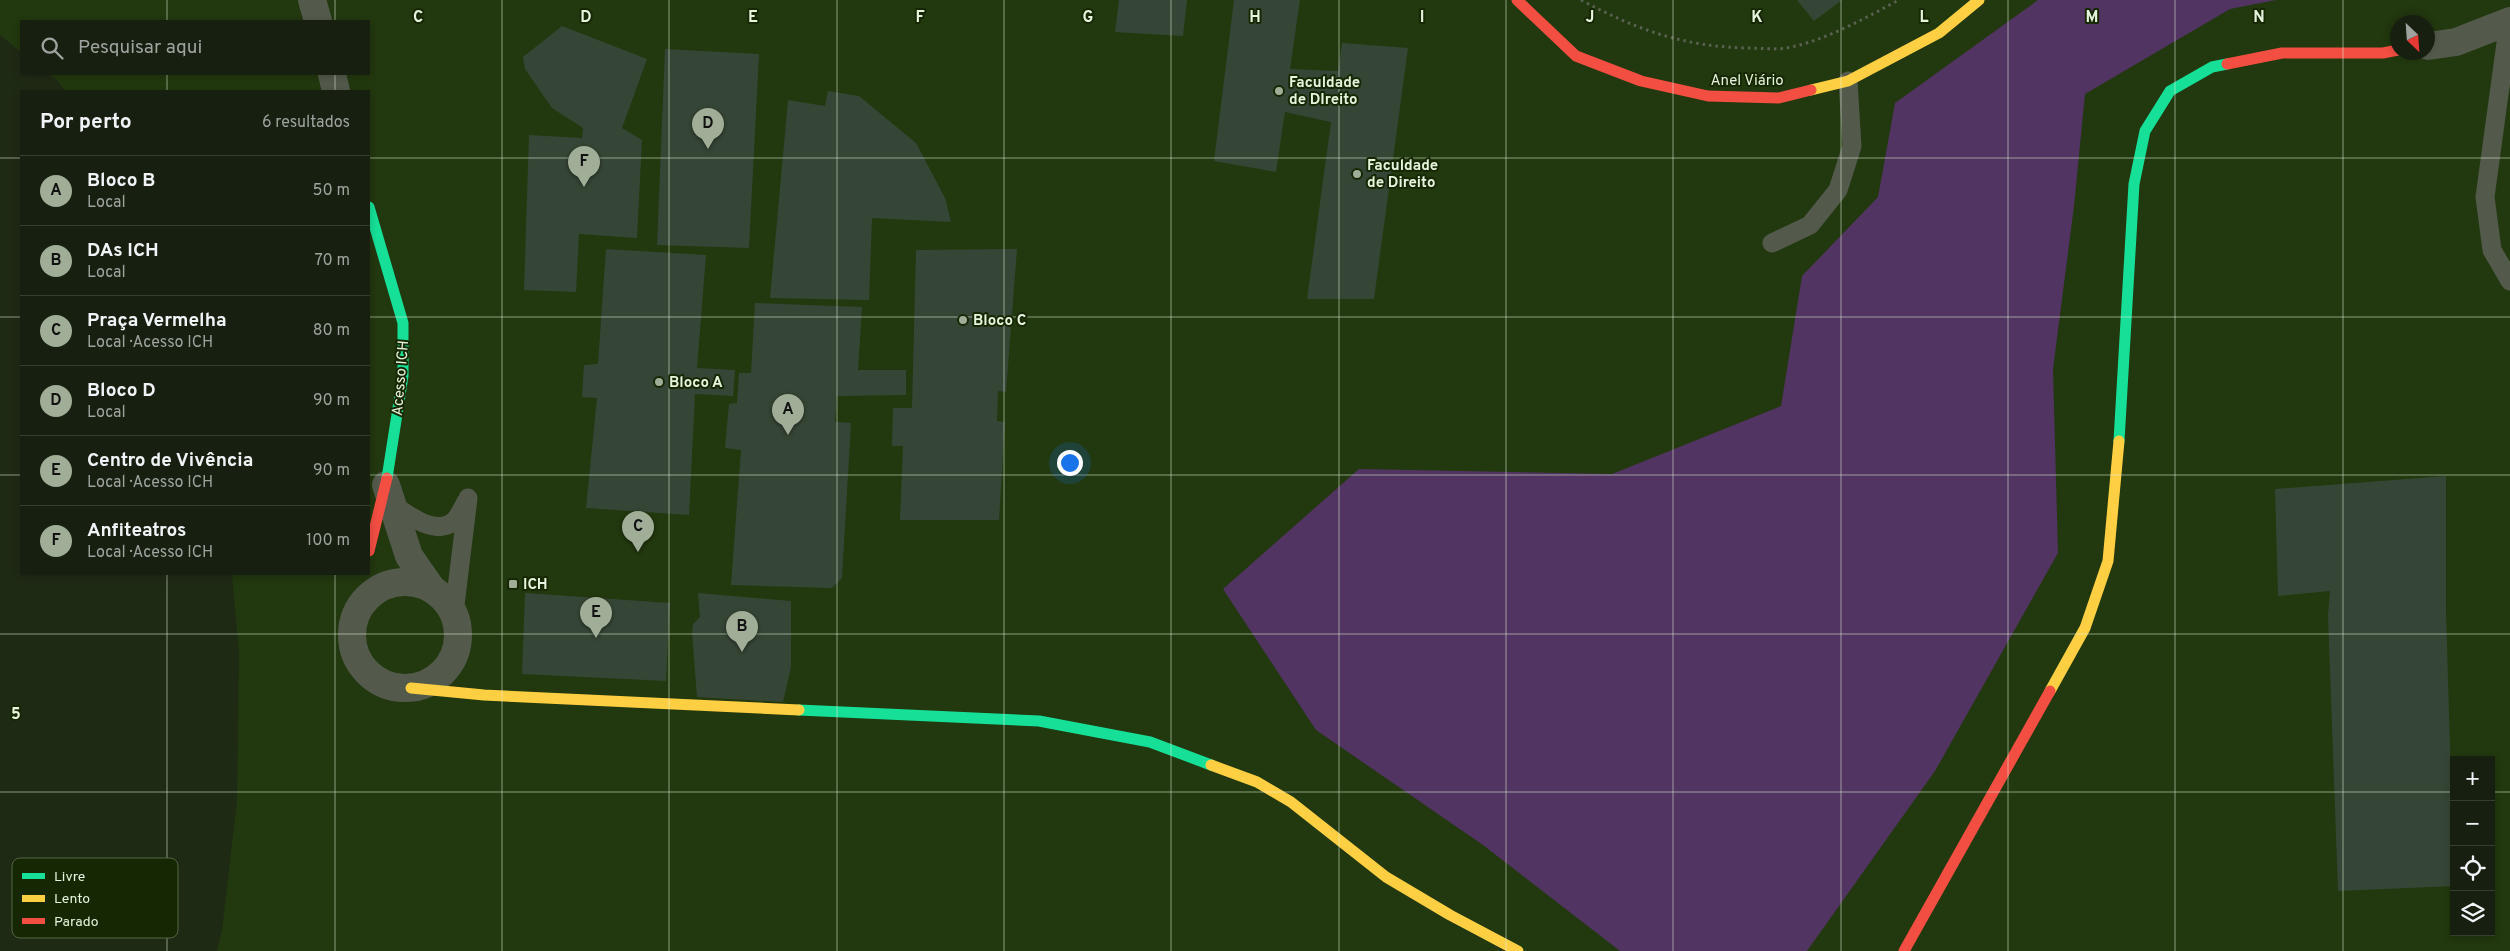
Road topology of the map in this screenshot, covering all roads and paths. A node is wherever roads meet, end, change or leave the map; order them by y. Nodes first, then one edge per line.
1 (312, 0) edge
2 (1516, 0) edge
3 (1582, 0) edge
4 (1899, 0) edge
5 (1980, 0) edge
6 (318, 20) edge
7 (2509, 21) edge
8 (2435, 45) edge
9 (2390, 52) edge
10 (332, 75) edge
11 (1848, 81) junction
12 (336, 90) edge
13 (370, 210) edge
14 (1772, 243) dead end
15 (2510, 281) edge
16 (388, 494) junction
17 (370, 548) edge
18 (363, 575) edge
19 (432, 589) junction
20 (454, 613) junction
21 (353, 624) junction
22 (411, 688) junction
23 (1518, 951) edge
24 (1904, 951) edge

1 - 6 street
2 - 11 street, Anel Viário
3 - 4 path
5 - 11 street, Anel Viário
7 - 8 street
7 - 15 lane
9 - 24 street
10 - 12 street
11 - 14 lane
13 - 16 street, Acesso ICH
16 - 17 street, Acesso ICH
16 - 19 street
16 - 20 lane
18 - 21 street
19 - 20 street
19 - 21 street
20 - 22 street
21 - 22 street
22 - 23 street

